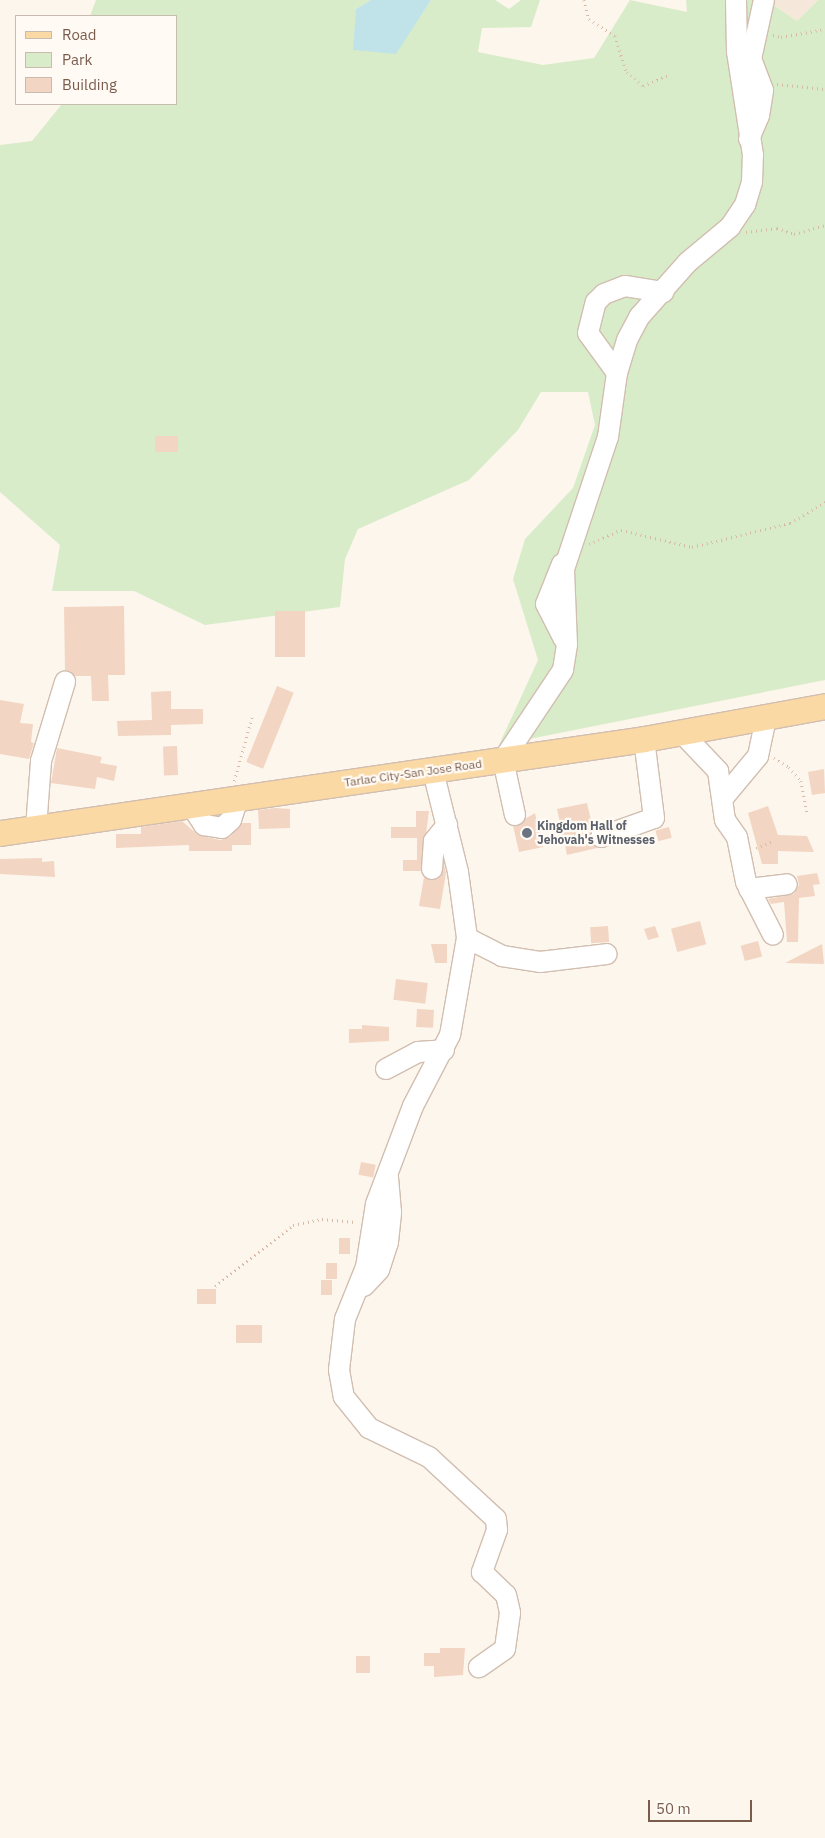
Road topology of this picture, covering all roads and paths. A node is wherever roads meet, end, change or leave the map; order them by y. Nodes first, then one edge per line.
1 (584, 0) edge
2 (736, 0) edge
3 (764, 0) edge
4 (758, 30) junction
5 (825, 30) edge
6 (751, 59) junction
7 (668, 75) dead end
8 (740, 77) junction
9 (761, 82) junction
10 (825, 88) edge
11 (750, 139) junction
12 (825, 225) edge
13 (716, 242) junction
14 (664, 292) junction
15 (617, 373) junction
16 (825, 502) edge
17 (567, 554) junction
18 (65, 682) dead end
19 (825, 706) edge
20 (252, 717) dead end
21 (766, 718) junction
22 (681, 732) junction
23 (644, 739) junction
24 (763, 746) junction
25 (503, 760) junction
26 (433, 771) junction
27 (723, 798) junction
28 (234, 799) junction
29 (807, 812) dead end
30 (515, 815) dead end
31 (447, 825) junction
32 (36, 828) junction
33 (0, 833) edge
34 (601, 837) dead end
35 (432, 869) dead end
36 (787, 884) dead end
37 (749, 889) junction
38 (773, 935) dead end
39 (467, 938) junction
40 (607, 954) dead end
41 (444, 1050) junction
42 (386, 1069) dead end
43 (387, 1176) junction
44 (372, 1224) junction
45 (215, 1286) dead end
46 (357, 1290) junction
47 (479, 1667) dead end

1 - 7 path
2 - 8 street
3 - 4 street
4 - 5 path
4 - 6 street
6 - 8 street
6 - 9 street
8 - 11 street
9 - 10 path
9 - 11 street
11 - 13 street
12 - 13 path
13 - 14 street
14 - 15 street
14 - 15 street
15 - 17 street
16 - 17 path
17 - 25 street
18 - 32 street
19 - 21 main road, Tarlac City-San Jose Road
20 - 28 path
21 - 22 main road, Tarlac City-San Jose Road
21 - 24 street
22 - 23 main road, Tarlac City-San Jose Road
22 - 27 street
23 - 25 main road, Tarlac City-San Jose Road
23 - 34 street
24 - 27 street
24 - 29 path
25 - 26 main road, Tarlac City-San Jose Road
25 - 30 street
26 - 28 main road, Tarlac City-San Jose Road
26 - 31 street
27 - 37 street
28 - 32 main road, Tarlac City-San Jose Road
31 - 35 street
31 - 39 street
32 - 33 main road, Tarlac City-San Jose Road
36 - 37 street
37 - 38 street
39 - 40 street
39 - 41 street
41 - 42 street
41 - 43 street
43 - 44 street
43 - 46 street
44 - 45 path
44 - 46 street
46 - 47 street

